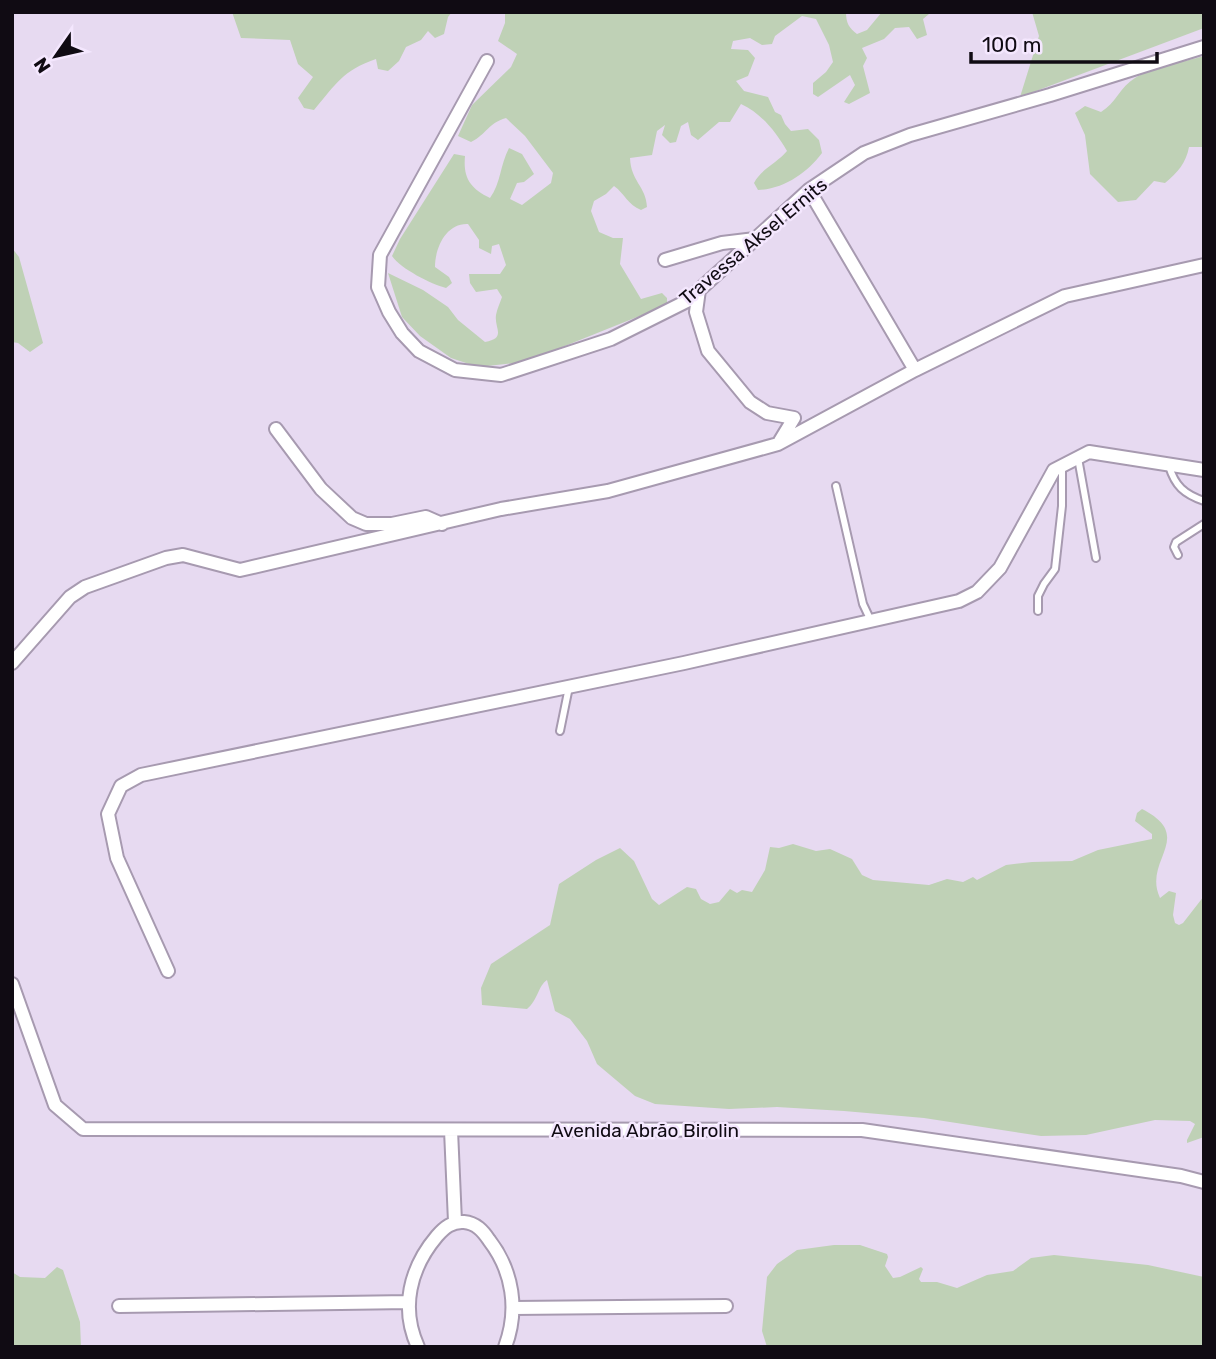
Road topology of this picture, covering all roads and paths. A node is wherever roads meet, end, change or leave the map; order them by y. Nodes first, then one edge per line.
1 (1204, 47) edge
2 (487, 61) dead end
3 (809, 190) junction
4 (755, 239) junction
5 (665, 260) dead end
6 (1204, 265) edge
7 (699, 290) junction
8 (915, 370) junction
9 (276, 429) dead end
10 (778, 444) junction
11 (1078, 458) junction
12 (1168, 464) junction
13 (1062, 467) junction
14 (1204, 470) edge
15 (836, 486) dead end
16 (1204, 501) edge
17 (442, 524) junction
18 (1204, 524) edge
19 (1178, 555) dead end
20 (1096, 558) dead end
21 (1038, 611) dead end
22 (871, 621) junction
23 (12, 663) edge
24 (569, 687) junction
25 (560, 731) dead end
26 (168, 971) dead end
27 (12, 984) edge
28 (451, 1130) junction
29 (1204, 1182) edge
30 (455, 1223) junction
31 (409, 1302) junction
32 (119, 1306) dead end
33 (726, 1306) dead end
34 (513, 1308) junction
35 (418, 1347) edge
36 (505, 1347) edge

1 - 3 street, Travessa Aksel Ernits
2 - 7 street, Travessa Aksel Ernits
3 - 4 street, Travessa Aksel Ernits
3 - 8 street
4 - 5 street
4 - 7 street, Travessa Aksel Ernits
6 - 8 street
7 - 10 street
8 - 10 street
9 - 17 street
10 - 17 street
11 - 12 street
11 - 13 street
11 - 20 lane
12 - 14 street
12 - 16 lane
13 - 21 lane
13 - 22 street
15 - 22 lane
17 - 23 street
18 - 19 lane
22 - 24 street
24 - 25 lane
24 - 26 street
27 - 28 street, Avenida Abrão Birolin
28 - 29 street, Avenida Abrão Birolin
28 - 30 street
30 - 31 street
30 - 34 street
31 - 32 street
31 - 35 street
33 - 34 street
34 - 36 street

